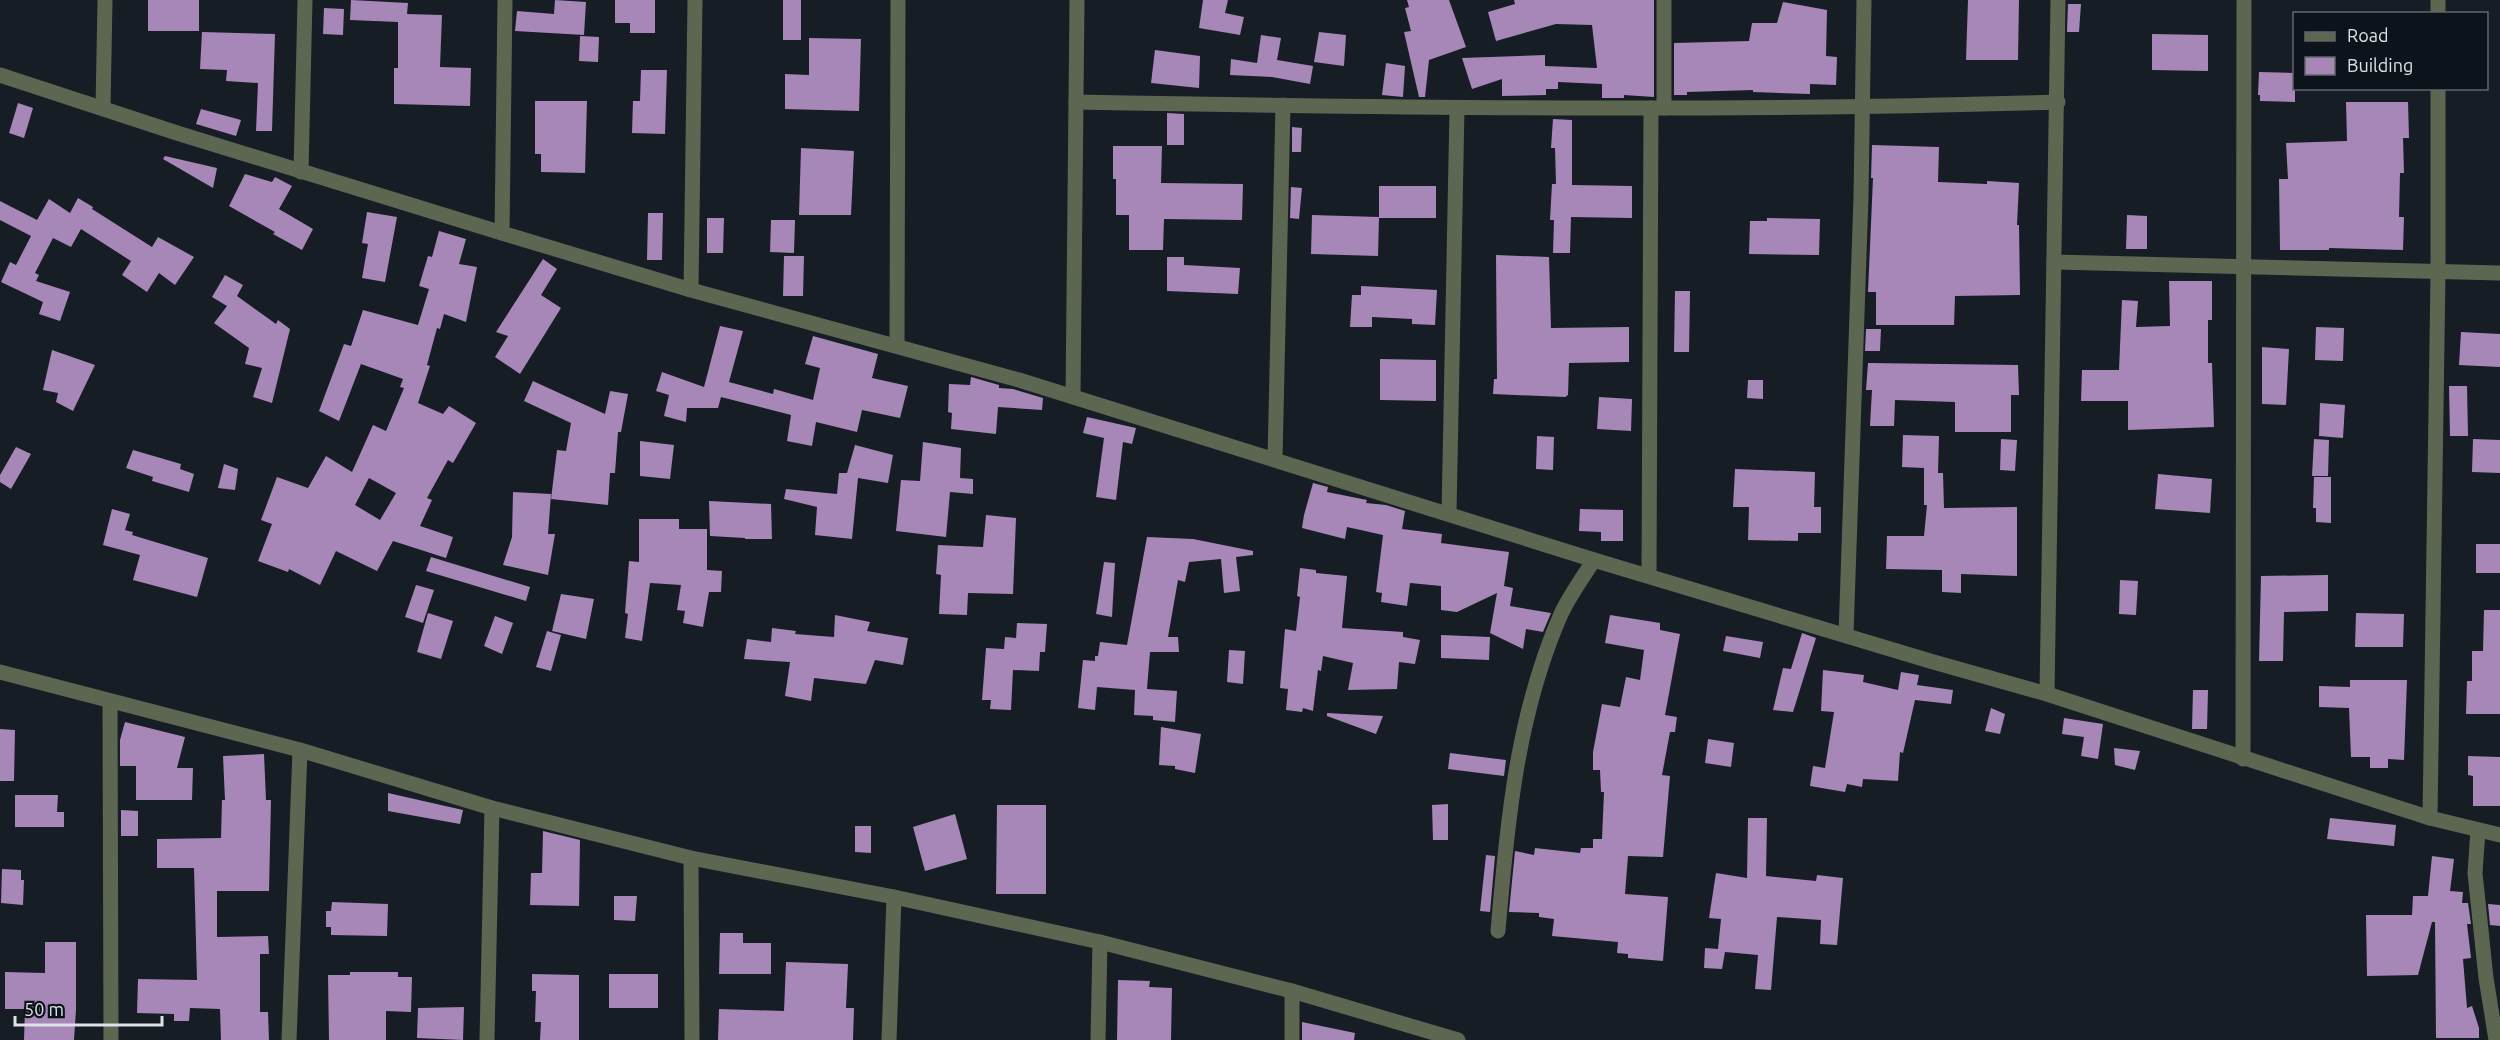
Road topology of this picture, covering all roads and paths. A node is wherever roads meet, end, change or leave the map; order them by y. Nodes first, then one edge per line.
1 (105, 0) edge
2 (305, 0) edge
3 (505, 0) edge
4 (695, 0) edge
5 (898, 0) edge
6 (1077, 0) edge
7 (1664, 0) edge
8 (1864, 0) edge
9 (2058, 0) edge
10 (2244, 0) edge
11 (0, 75) edge
12 (2438, 90) edge
13 (1076, 102) junction
14 (2058, 102) junction
15 (1283, 105) junction
16 (103, 108) junction
17 (1658, 108) junction
18 (1862, 108) junction
19 (1457, 109) junction
20 (302, 172) junction
21 (502, 233) junction
22 (2054, 262) junction
23 (2243, 266) junction
24 (2438, 273) junction
25 (2500, 273) edge
26 (692, 290) junction
27 (897, 346) junction
28 (1073, 397) junction
29 (1275, 459) junction
30 (1449, 513) junction
31 (1594, 560) junction
32 (1649, 575) junction
33 (1846, 635) junction
34 (0, 672) edge
35 (2047, 694) junction
36 (110, 701) junction
37 (300, 750) junction
38 (2243, 759) junction
39 (492, 808) junction
40 (2430, 818) junction
41 (2478, 830) junction
42 (2500, 835) edge
43 (691, 858) junction
44 (894, 897) junction
45 (1498, 931) dead end
46 (1100, 942) junction
47 (1292, 992) junction
48 (111, 1040) edge
49 (289, 1040) edge
50 (487, 1040) edge
51 (692, 1040) edge
52 (890, 1040) edge
53 (1098, 1040) edge
54 (1292, 1040) edge
55 (1458, 1040) edge
56 (2496, 1040) edge

1 - 16 street
2 - 20 street
3 - 21 street
4 - 26 street
5 - 27 street
6 - 13 street
7 - 17 street
8 - 18 street
9 - 14 street
10 - 23 street
11 - 16 street
12 - 24 street
13 - 15 street
13 - 28 street
14 - 18 street
14 - 22 street
15 - 19 street
15 - 29 street
16 - 20 street
17 - 18 street
17 - 19 street
17 - 32 street
18 - 33 street
19 - 30 street
20 - 21 street
21 - 26 street
22 - 23 street
22 - 35 street
23 - 24 street
23 - 38 street
24 - 25 street
24 - 40 street
26 - 27 street
27 - 28 street
28 - 29 street
29 - 30 street
30 - 31 street
31 - 32 street
31 - 45 street
32 - 33 street
33 - 35 street
34 - 36 street
35 - 38 street
36 - 37 street
36 - 48 street
37 - 39 street
37 - 49 street
38 - 40 street
39 - 43 street
39 - 50 street
40 - 41 street
41 - 42 street
41 - 56 street
43 - 44 street
43 - 51 street
44 - 46 street
44 - 52 street
46 - 47 street
46 - 53 street
47 - 54 street
47 - 55 street

